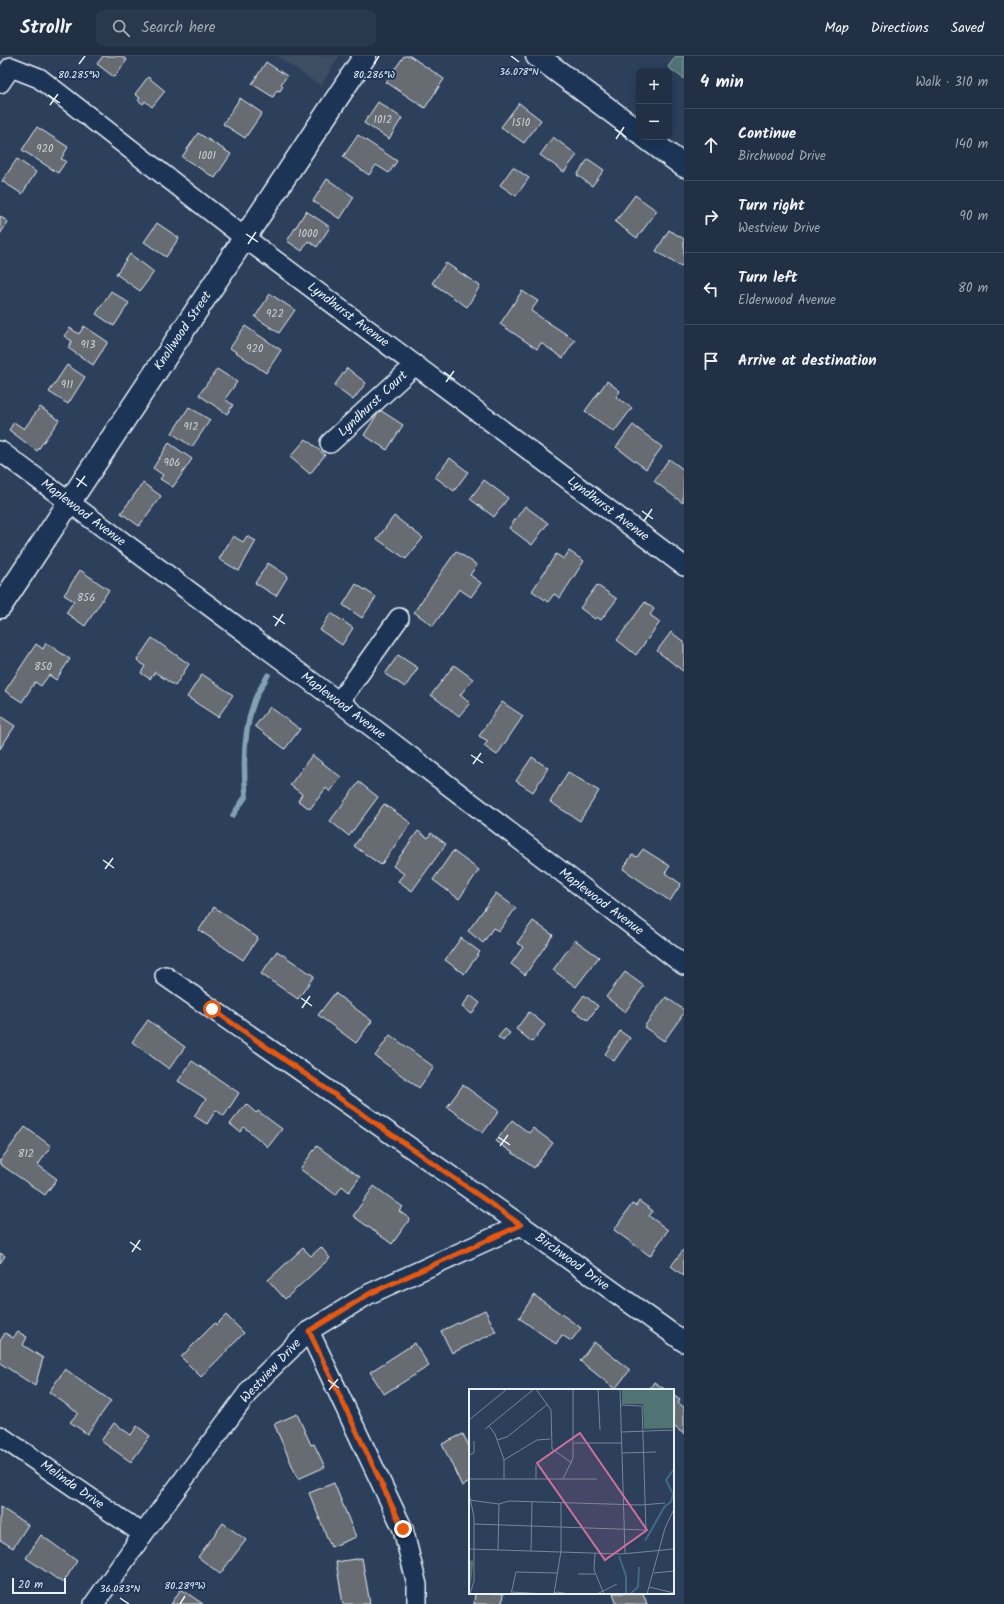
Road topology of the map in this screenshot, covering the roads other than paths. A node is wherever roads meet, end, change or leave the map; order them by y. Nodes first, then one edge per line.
1 (365, 56) edge
2 (537, 56) edge
3 (0, 83) edge
4 (636, 130) edge
5 (649, 140) edge
6 (684, 166) edge
7 (245, 238) junction
8 (415, 365) junction
9 (330, 443) dead end
10 (0, 451) edge
11 (68, 503) junction
12 (684, 566) edge
13 (0, 607) edge
14 (399, 618) dead end
15 (339, 702) junction
16 (684, 965) edge
17 (165, 976) dead end
18 (521, 1225) junction
19 (309, 1331) junction
20 (684, 1342) edge
21 (0, 1436) edge
22 (143, 1534) junction
23 (94, 1604) edge
24 (417, 1604) edge

1 - 7 main road, Knollwood Street
2 - 4 main road
3 - 7 street, Lyndhurst Avenue
5 - 6 main road
7 - 8 street, Lyndhurst Avenue
7 - 11 main road, Knollwood Street
8 - 9 street, Lyndhurst Court
8 - 12 street, Lyndhurst Avenue
10 - 11 street, Maplewood Avenue
11 - 13 main road, Knollwood Street
11 - 15 street, Maplewood Avenue
14 - 15 street
15 - 16 street, Maplewood Avenue
17 - 18 street, Birchwood Drive
18 - 19 street, Westview Drive
18 - 20 street, Birchwood Drive
19 - 22 street, Westview Drive
19 - 24 street
21 - 22 street, Melinda Drive
22 - 23 street, Westview Drive

